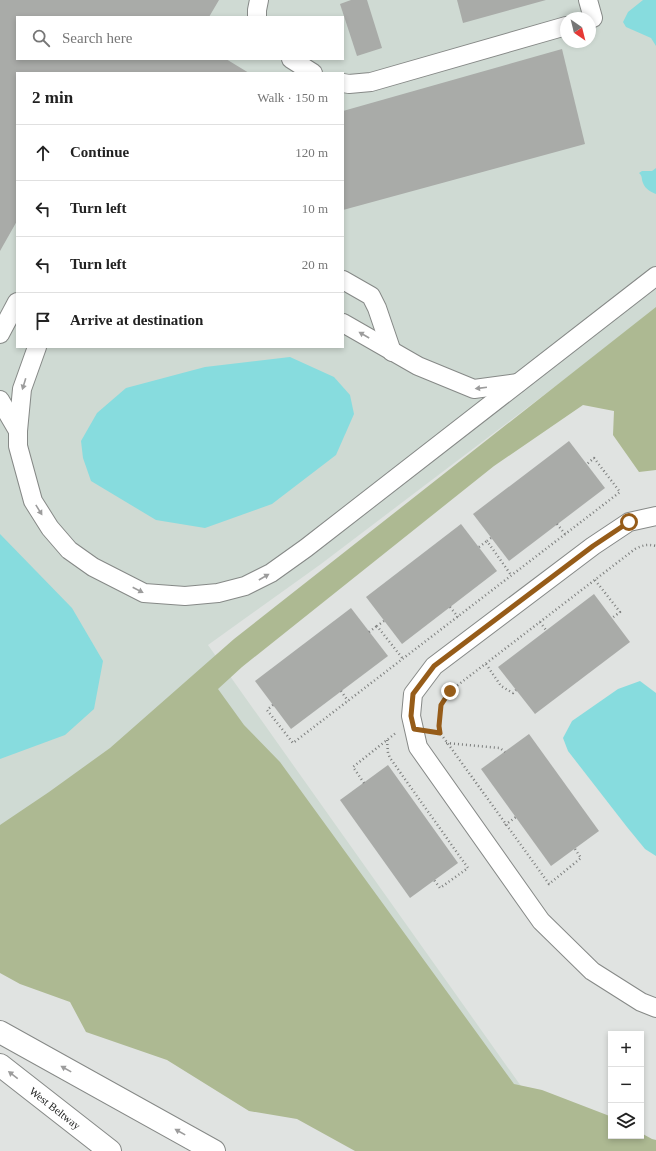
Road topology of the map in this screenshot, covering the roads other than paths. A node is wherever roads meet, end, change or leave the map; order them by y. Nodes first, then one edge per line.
1 (259, 0) edge
2 (588, 0) edge
3 (592, 12) edge
4 (258, 16) edge
5 (560, 28) edge
6 (293, 60) edge
7 (311, 72) edge
8 (344, 83) edge
9 (656, 276) edge
10 (344, 281) edge
11 (16, 304) edge
12 (344, 325) edge
13 (0, 334) edge
14 (37, 348) edge
15 (392, 352) junction
16 (519, 383) junction
17 (0, 400) edge
18 (18, 431) junction
19 (656, 516) edge
20 (656, 1008) edge
21 (0, 1032) edge
22 (0, 1065) edge
23 (110, 1151) edge
24 (214, 1151) edge

1 - 4 lane
2 - 3 lane
5 - 8 lane
6 - 7 lane
9 - 16 lane
10 - 15 lane
11 - 13 lane
15 -> 12 lane
14 -> 18 lane
16 -> 15 lane
18 -> 16 lane
17 - 18 lane
19 - 20 lane
24 -> 21 highway
23 -> 22 highway, West Beltway

